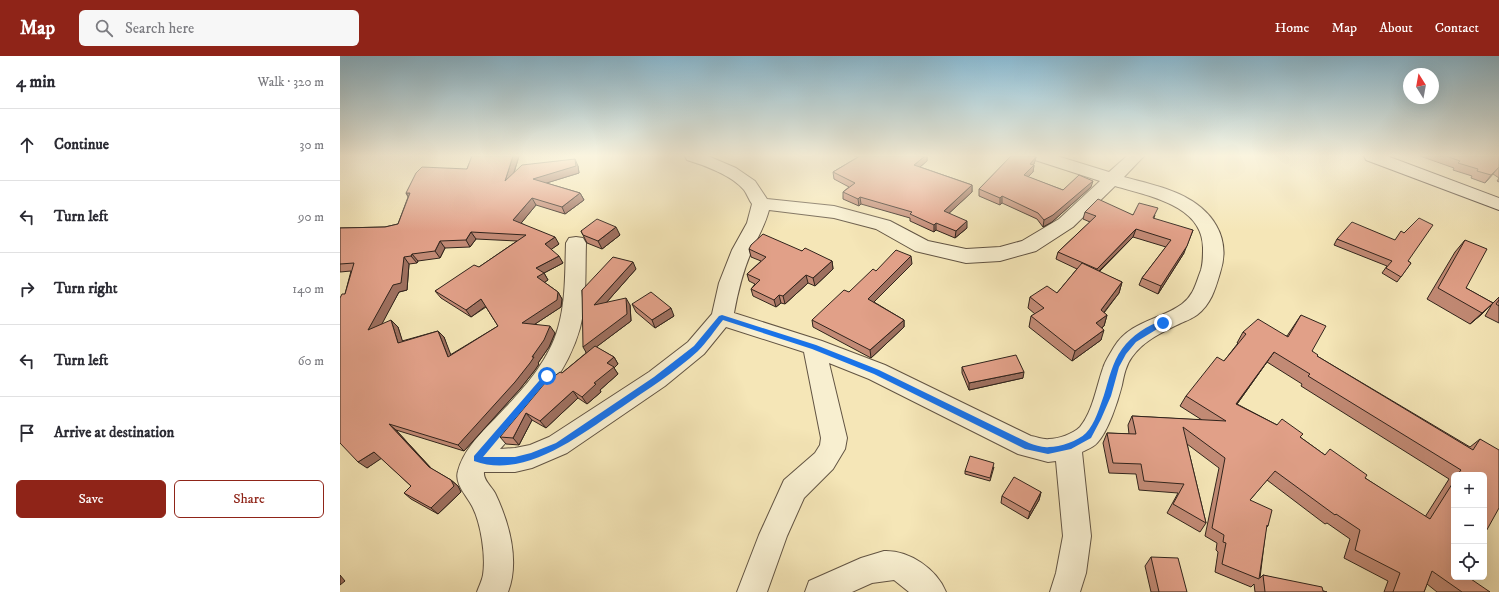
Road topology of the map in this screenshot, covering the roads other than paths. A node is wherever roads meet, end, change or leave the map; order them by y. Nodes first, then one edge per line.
1 (744, 181) edge
2 (1111, 181) edge
3 (1116, 181) edge
4 (1438, 181) edge
5 (761, 204) junction
6 (1499, 204) edge
7 (576, 243) dead end
8 (722, 317) junction
9 (814, 347) junction
10 (1068, 447) junction
11 (476, 458) junction
12 (492, 592) edge
13 (752, 592) edge
14 (820, 592) edge
15 (931, 592) edge
16 (1065, 592) edge

1 - 5 street
2 - 5 street
3 - 10 street
4 - 6 street
5 - 8 street
7 - 11 street
8 - 9 street
8 - 11 street
9 - 10 street
9 - 13 street
10 - 16 street
11 - 12 street
14 - 15 street

